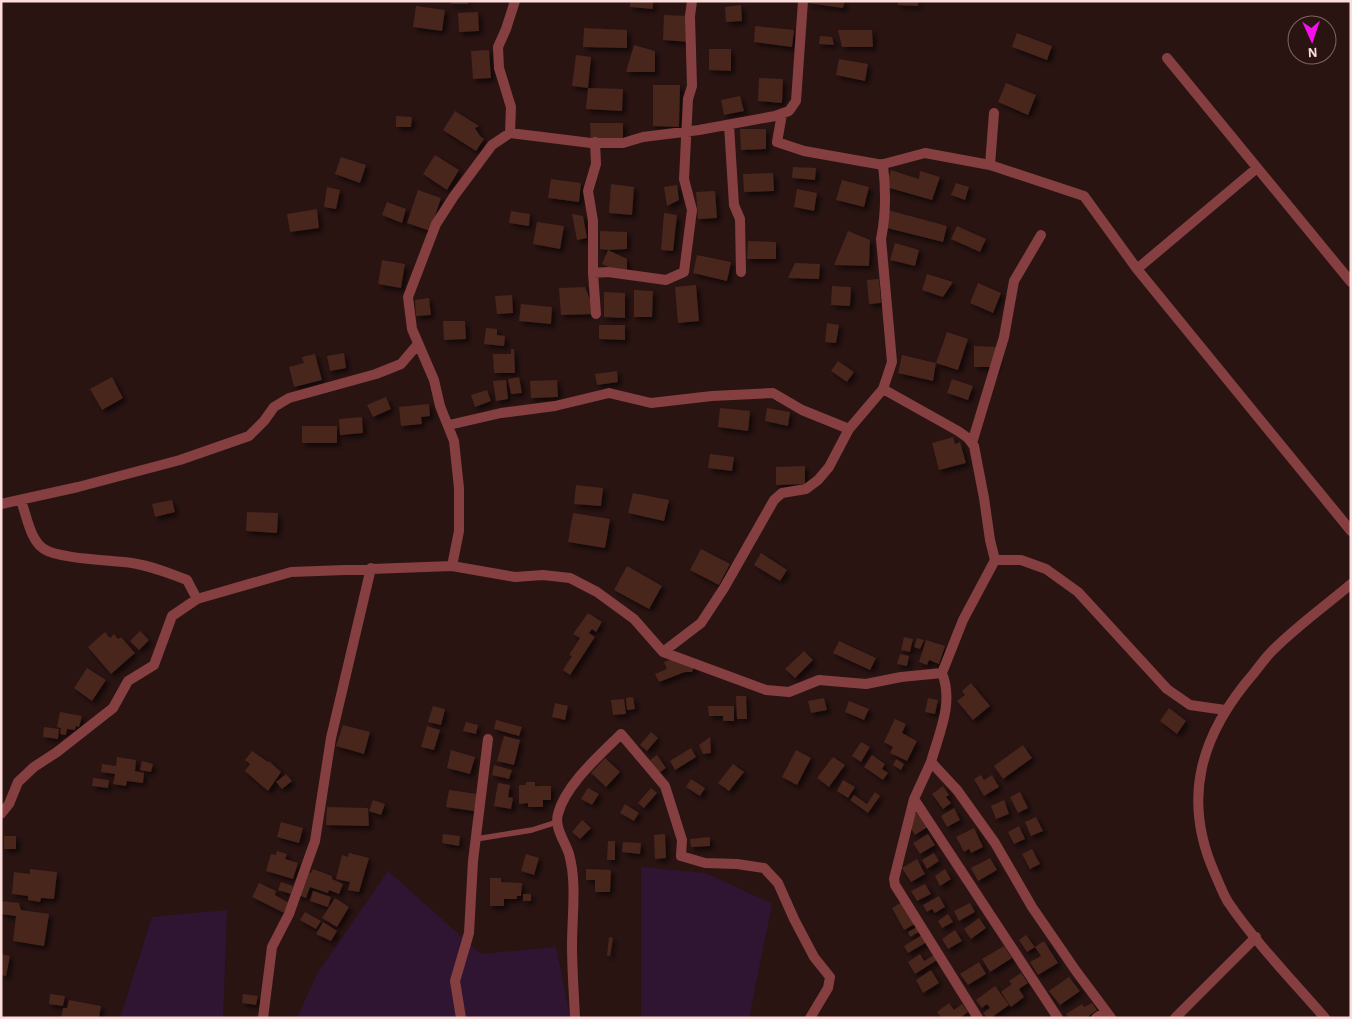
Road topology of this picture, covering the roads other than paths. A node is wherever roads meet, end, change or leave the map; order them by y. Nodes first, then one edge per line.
1 (515, 1) edge
2 (692, 1) edge
3 (803, 1) edge
4 (1167, 58) dead end
5 (994, 112) dead end
6 (782, 114) junction
7 (729, 125) junction
8 (687, 132) junction
9 (510, 133) junction
10 (595, 142) junction
11 (880, 165) junction
12 (990, 165) junction
13 (1256, 168) junction
14 (1041, 236) dead end
15 (1137, 269) junction
16 (741, 272) dead end
17 (593, 273) junction
18 (1351, 282) edge
19 (596, 314) dead end
20 (418, 344) junction
21 (883, 389) junction
22 (449, 425) junction
23 (849, 429) junction
24 (972, 443) junction
25 (21, 501) junction
26 (1, 504) edge
27 (1351, 531) edge
28 (996, 560) junction
29 (452, 566) junction
30 (371, 568) junction
31 (1351, 584) edge
32 (196, 599) junction
33 (663, 652) junction
34 (942, 673) junction
35 (1225, 710) junction
36 (488, 739) dead end
37 (931, 762) junction
38 (914, 799) junction
39 (1, 814) edge
40 (557, 822) junction
41 (476, 839) junction
42 (1256, 937) junction
43 (1108, 1014) edge
44 (263, 1018) edge
45 (461, 1018) edge
46 (575, 1018) edge
47 (810, 1018) edge
48 (978, 1018) edge
49 (1058, 1018) edge
50 (1096, 1018) edge
51 (1176, 1018) edge
52 (1325, 1018) edge

1 - 9 street
2 - 8 street
3 - 6 street
4 - 13 street
5 - 12 street
6 - 7 street
6 - 11 street
7 - 8 street
7 - 16 street
8 - 10 street
8 - 17 street
9 - 10 street
9 - 20 street
10 - 17 street
11 - 12 street
11 - 21 street
12 - 15 street
13 - 15 street
13 - 18 street
14 - 24 street
15 - 27 street
17 - 19 street
20 - 22 street
20 - 25 street
21 - 23 street
21 - 24 street
22 - 23 street
22 - 29 street
23 - 33 street
24 - 28 street
25 - 26 street
25 - 32 street
28 - 34 street
28 - 35 street
29 - 30 street
29 - 33 street
30 - 32 street
30 - 44 street
31 - 35 street
32 - 39 street
33 - 34 street
34 - 37 street
35 - 42 street
36 - 41 street
37 - 38 street
37 - 43 street
38 - 48 street
38 - 49 street
40 - 41 lane
40 - 46 street
40 - 47 street
41 - 45 street
42 - 51 street
42 - 52 street
43 - 50 street

